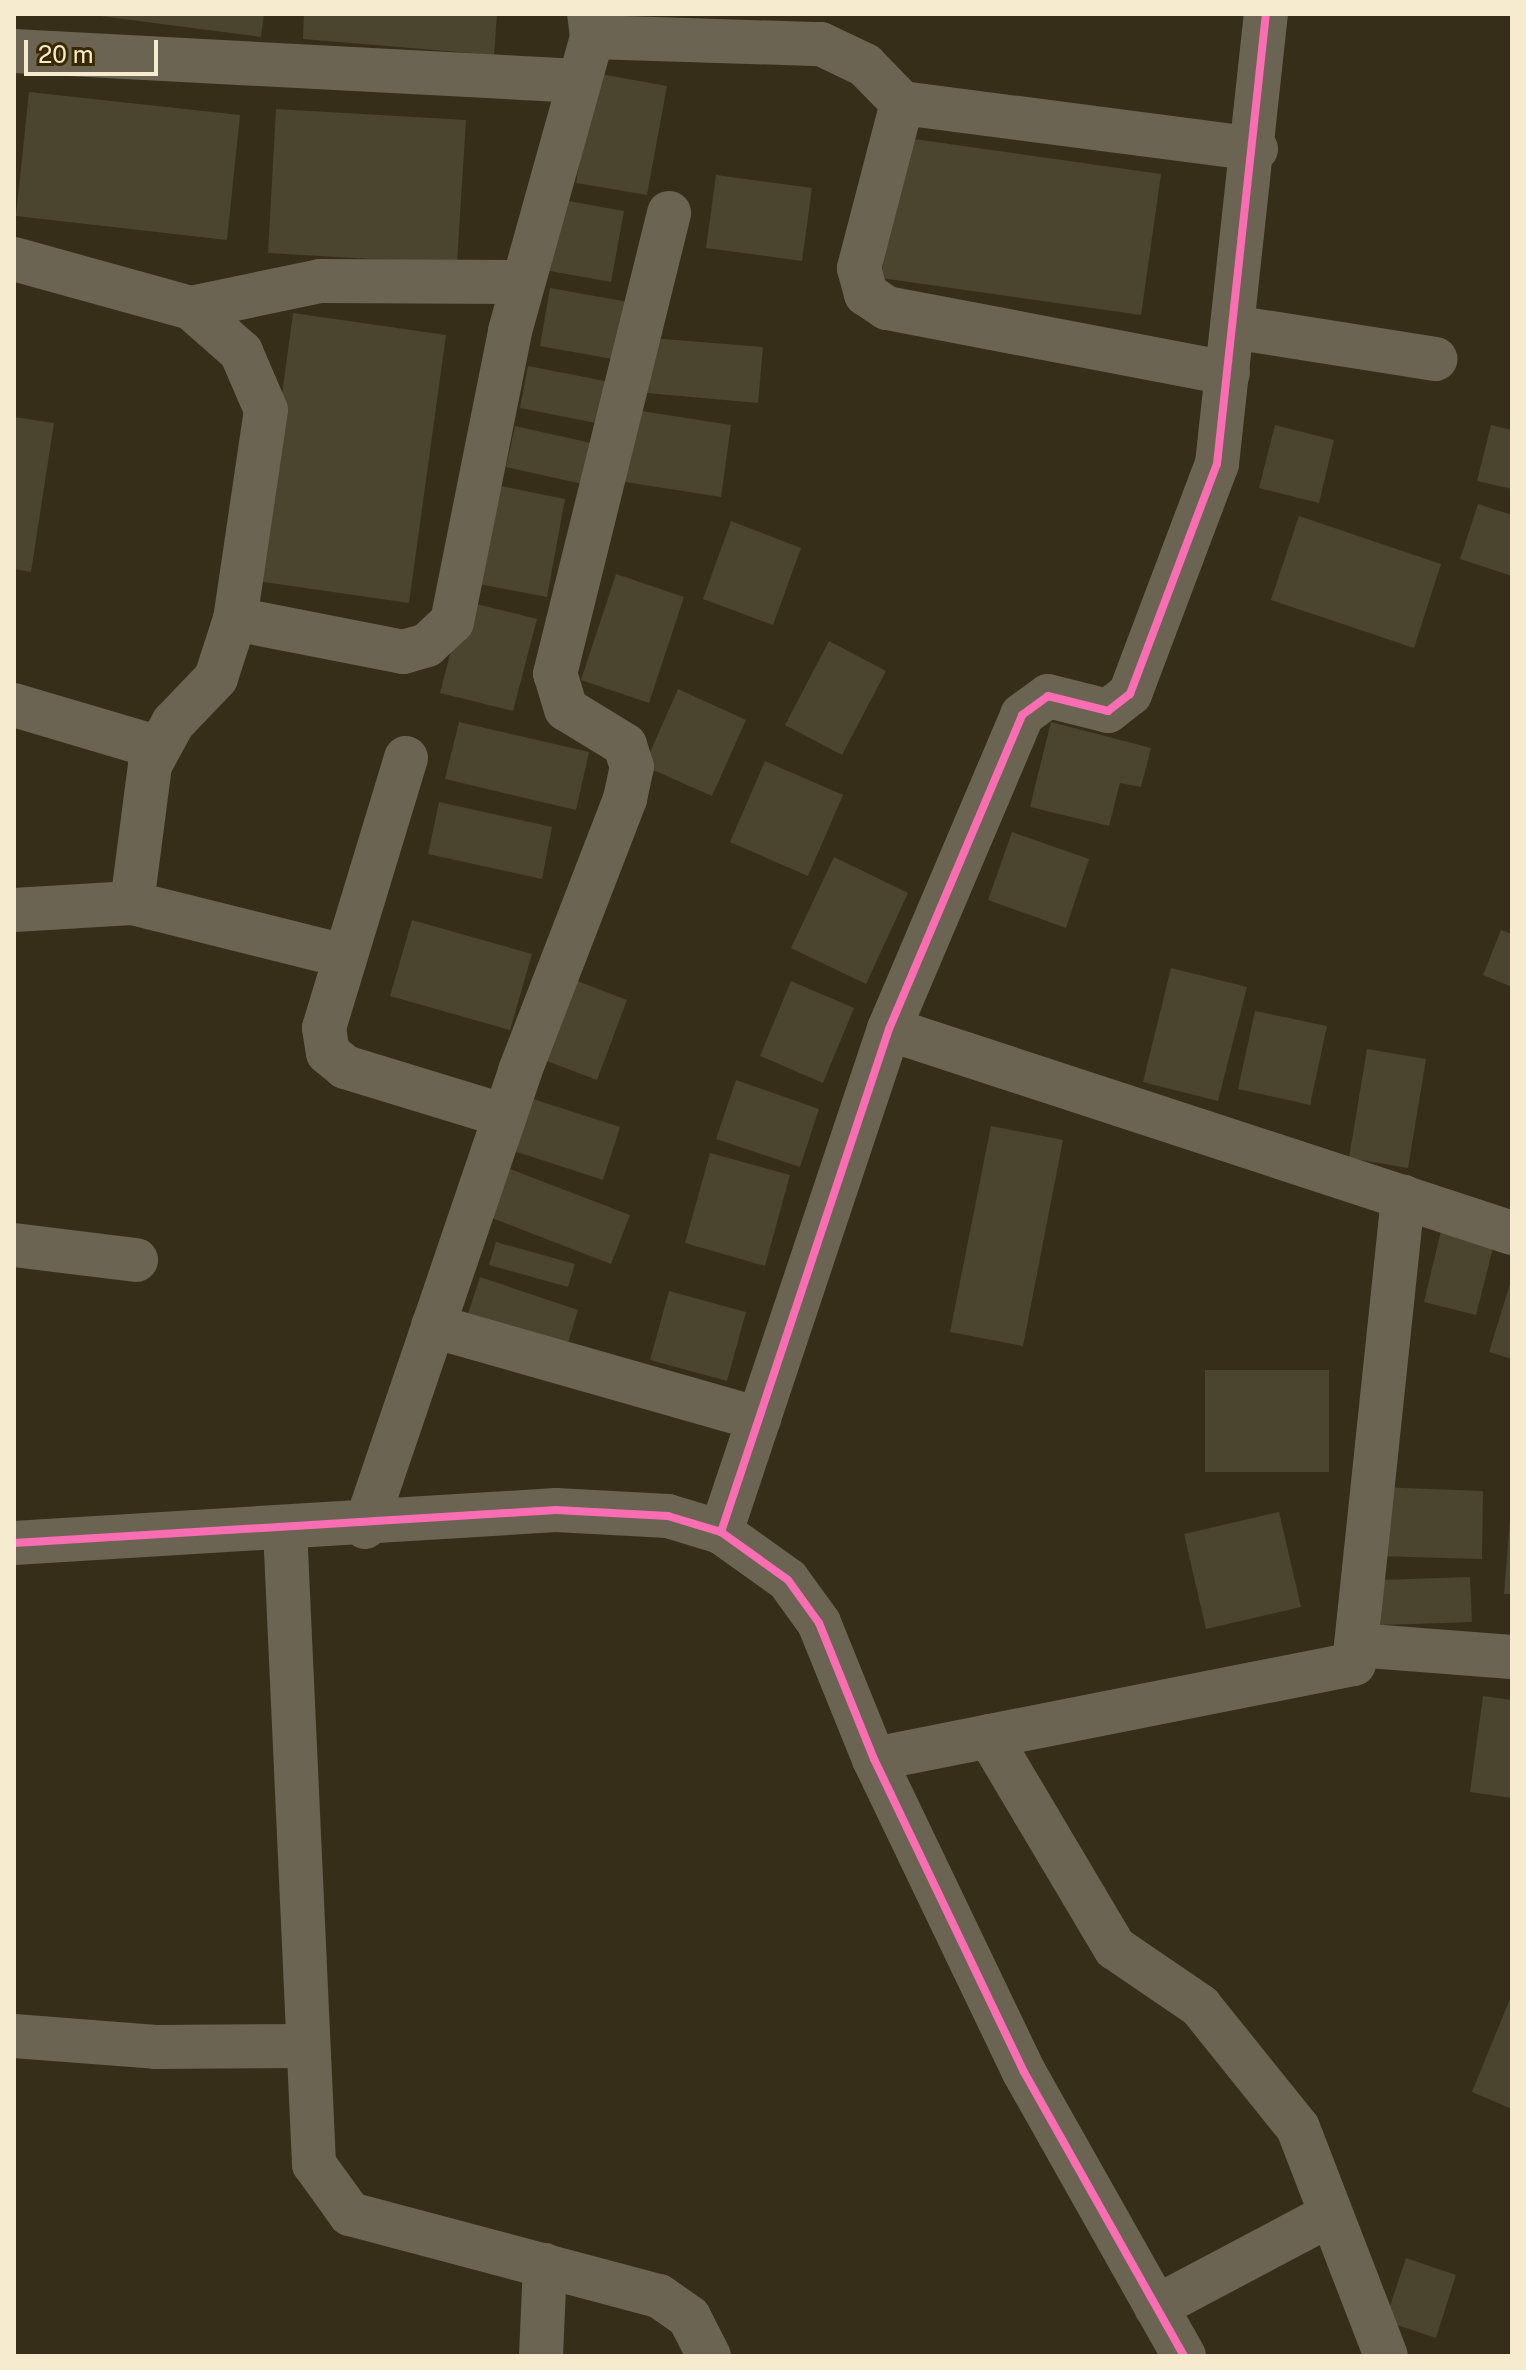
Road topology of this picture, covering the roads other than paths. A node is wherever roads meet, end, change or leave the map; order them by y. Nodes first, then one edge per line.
1 (1266, 14) edge
2 (590, 25) edge
3 (14, 51) edge
4 (579, 81) junction
5 (902, 103) junction
6 (1256, 149) junction
7 (669, 213) dead end
8 (14, 259) edge
9 (523, 282) junction
10 (191, 308) junction
11 (1233, 327) junction
12 (1435, 359) dead end
13 (1228, 373) junction
14 (235, 619) junction
15 (14, 705) edge
16 (159, 748) junction
17 (406, 758) dead end
18 (132, 903) junction
19 (14, 910) edge
20 (345, 956) junction
21 (889, 1029) junction
22 (505, 1116) junction
23 (1403, 1197) junction
24 (1512, 1233) edge
25 (14, 1245) edge
26 (136, 1260) dead end
27 (433, 1326) junction
28 (759, 1419) junction
29 (365, 1527) junction
30 (285, 1528) junction
31 (721, 1532) junction
32 (14, 1543) edge
33 (1356, 1645) junction
34 (1512, 1657) edge
35 (989, 1736) junction
36 (874, 1759) junction
37 (14, 2036) edge
38 (308, 2046) junction
39 (1328, 2216) junction
40 (545, 2265) junction
41 (1156, 2307) junction
42 (541, 2356) edge
43 (709, 2356) edge
44 (1184, 2356) edge
45 (1386, 2356) edge

1 - 6 street
2 - 4 street
2 - 5 street
3 - 4 street
4 - 9 street
5 - 6 street
5 - 13 street
6 - 11 street
7 - 22 street
8 - 10 street
9 - 10 street
9 - 14 street
10 - 14 street
11 - 12 street
11 - 13 street
13 - 21 street
14 - 16 street
15 - 16 street
16 - 18 street
17 - 20 street
18 - 19 street
18 - 20 street
20 - 22 street
21 - 23 street
21 - 28 street
22 - 27 street
23 - 24 street
23 - 33 street
25 - 26 street
27 - 28 street
27 - 29 street
28 - 31 street
29 - 30 street
29 - 31 street
30 - 32 street
30 - 38 street
31 - 36 street
33 - 34 street
33 - 35 street
35 - 36 street
35 - 39 street
36 - 41 street
37 - 38 street
38 - 40 street
39 - 41 street
39 - 45 street
40 - 42 street
40 - 43 street
41 - 44 street

